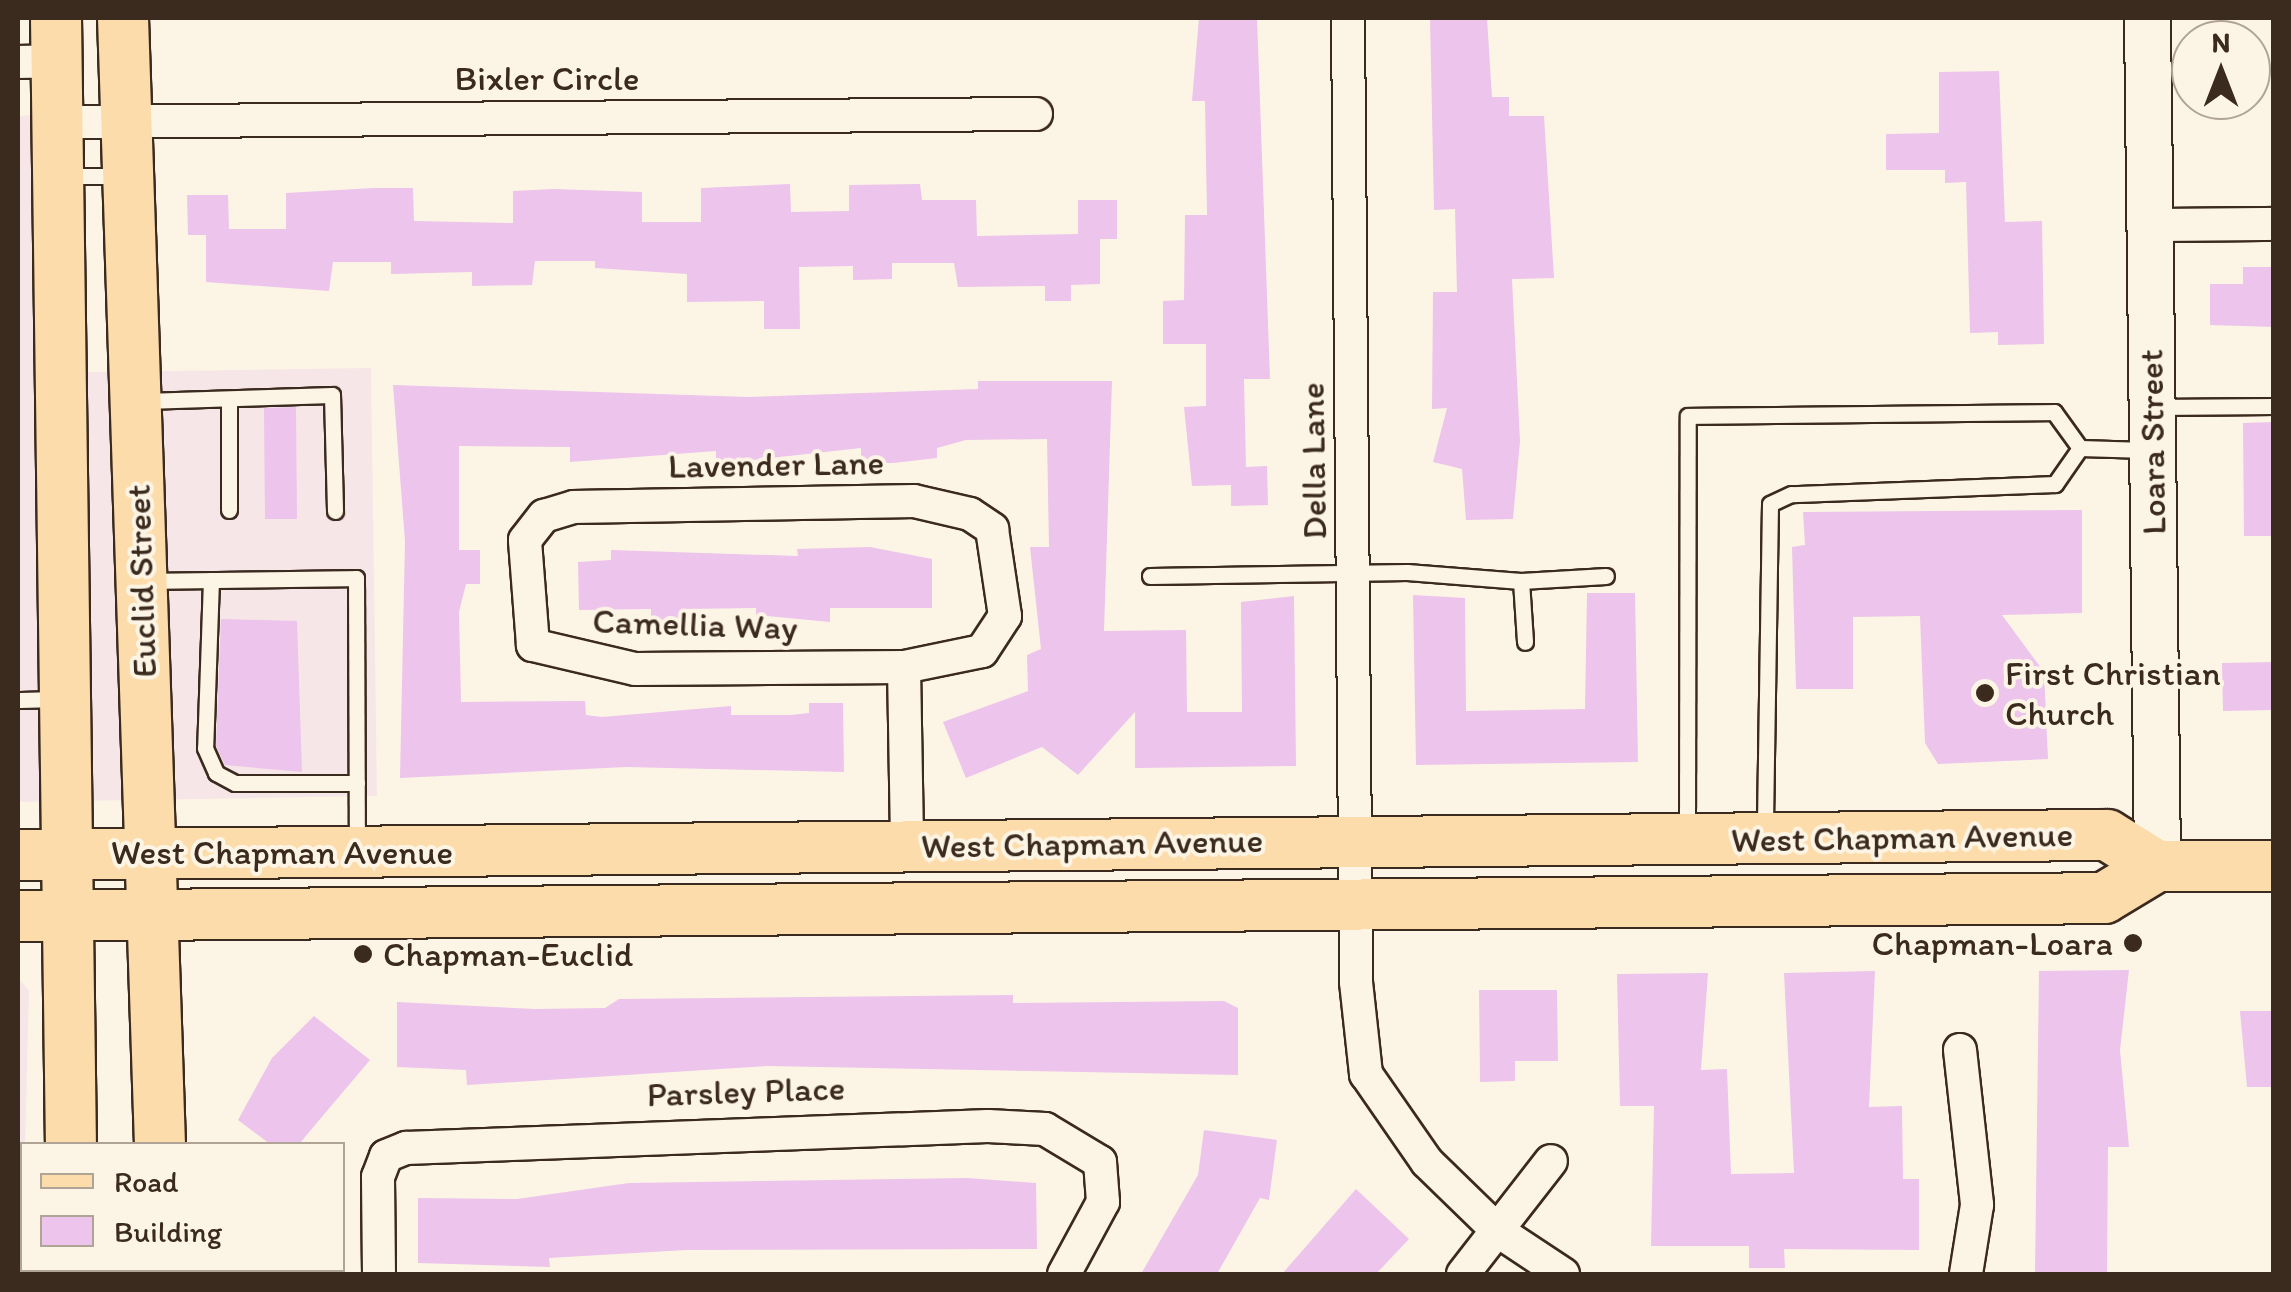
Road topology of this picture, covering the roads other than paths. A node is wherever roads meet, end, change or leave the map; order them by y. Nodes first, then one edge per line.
1 (123, 18) edge
2 (1348, 18) edge
3 (2146, 18) edge
4 (44, 47) edge
5 (1036, 114) dead end
6 (124, 120) junction
7 (58, 122) junction
8 (59, 176) junction
9 (125, 176) junction
10 (2274, 224) edge
11 (2149, 225) junction
12 (229, 400) junction
13 (135, 402) junction
14 (2274, 406) edge
15 (2151, 428) junction
16 (2080, 448) junction
17 (230, 510) dead end
18 (335, 511) dead end
19 (526, 540) joint
20 (1005, 570) joint
21 (1354, 572) junction
22 (1150, 576) dead end
23 (1606, 576) dead end
24 (210, 580) junction
25 (140, 581) junction
26 (1521, 581) junction
27 (1525, 642) dead end
28 (904, 667) junction
29 (42, 699) edge
30 (357, 783) junction
31 (1687, 839) junction
32 (1765, 839) junction
33 (1357, 840) junction
34 (907, 845) junction
35 (357, 852) junction
36 (152, 853) junction
37 (68, 854) junction
38 (18, 855) edge
39 (2157, 866) junction
40 (2274, 866) edge
41 (1358, 904) junction
42 (908, 908) junction
43 (154, 914) junction
44 (68, 915) junction
45 (18, 916) edge
46 (1960, 1050) dead end
47 (71, 1142) edge
48 (160, 1142) edge
49 (1551, 1161) dead end
50 (1498, 1231) junction
51 (379, 1274) edge
52 (1064, 1274) edge
53 (1462, 1274) edge
54 (1563, 1274) edge
55 (1966, 1274) edge

1 - 6 main road, Euclid Street
2 - 21 street, Della Lane
3 - 11 street, Loara Street
4 - 7 main road
5 - 6 street, Bixler Circle
6 - 7 street, Bixler Circle
6 - 9 main road, Euclid Street
7 - 8 main road
8 - 9 lane
8 - 29 main road
9 - 13 main road, Euclid Street
10 - 11 street
11 - 15 street, Loara Street
12 - 13 lane
12 - 17 lane
12 - 18 lane
13 - 25 main road, Euclid Street
14 - 15 lane
15 - 16 lane
15 - 39 street, Loara Street
16 - 31 lane
16 - 32 lane
19 - 20 street, Lavender Lane
19 - 28 street, Camellia Way
20 - 28 street, Camellia Way
21 - 22 lane
21 - 26 lane
21 - 33 street, Della Lane
23 - 26 lane
24 - 25 lane
24 - 30 lane
24 - 30 lane
25 - 36 main road, Euclid Street
26 - 27 lane
28 - 34 street
29 - 37 main road
30 - 35 lane
31 - 32 main road, West Chapman Avenue
31 - 33 main road, West Chapman Avenue
32 - 39 main road, West Chapman Avenue
33 - 34 main road, West Chapman Avenue
33 - 41 street, Della Lane
34 - 35 main road, West Chapman Avenue
34 - 42 main road
35 - 36 main road, West Chapman Avenue
36 - 37 main road, West Chapman Avenue
36 - 43 main road, Euclid Street
37 - 38 main road, West Chapman Avenue
37 - 44 main road
39 - 40 main road
39 - 41 main road, West Chapman Avenue
41 - 42 main road, West Chapman Avenue
41 - 50 street, Della Lane
42 - 43 main road, West Chapman Avenue
43 - 44 main road, West Chapman Avenue
43 - 48 main road, Euclid Street
44 - 45 main road, West Chapman Avenue
44 - 47 main road
46 - 55 street
49 - 50 street
50 - 53 street
50 - 54 street, Della Lane
51 - 52 street, Parsley Place

